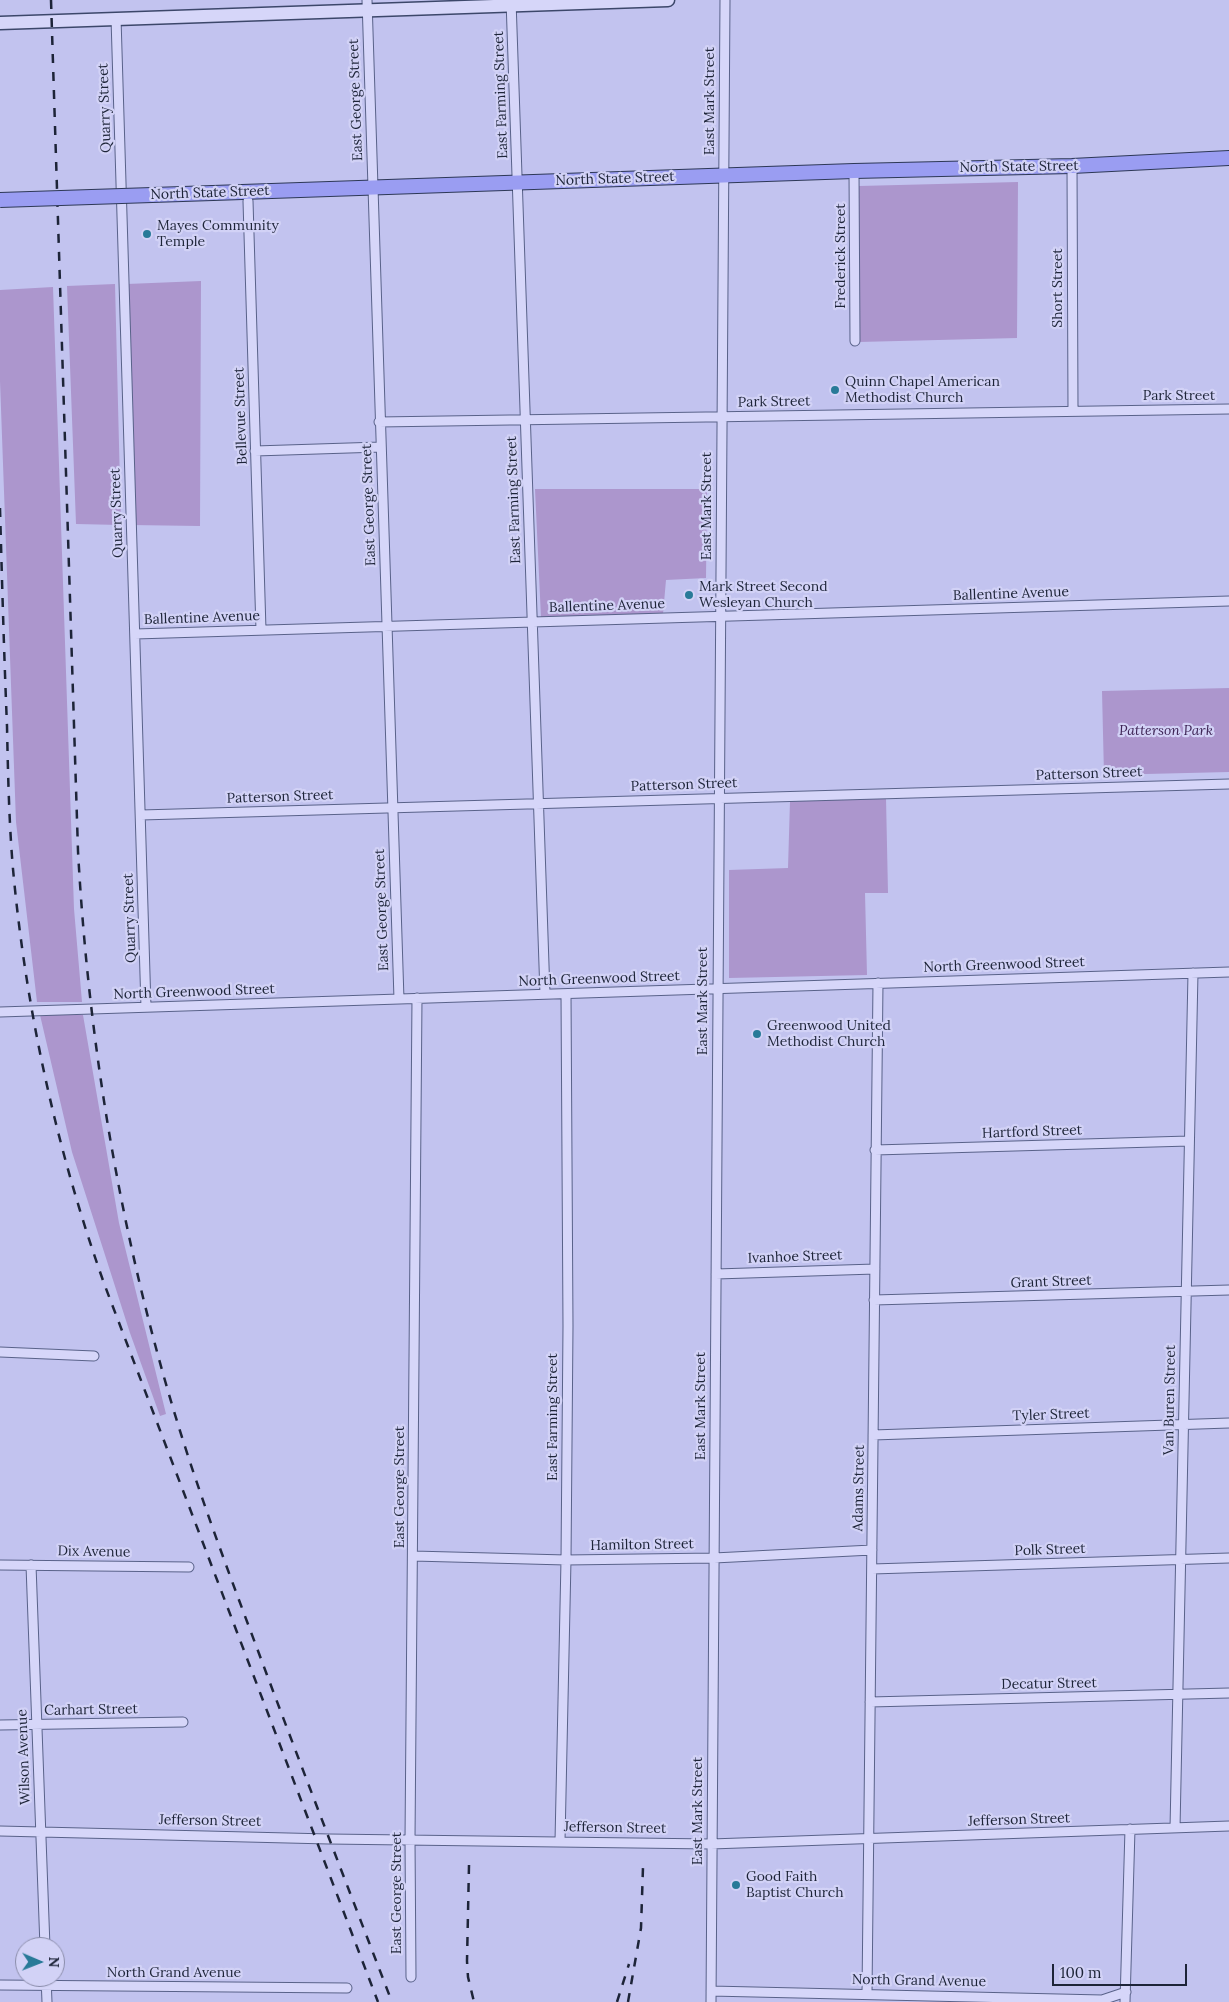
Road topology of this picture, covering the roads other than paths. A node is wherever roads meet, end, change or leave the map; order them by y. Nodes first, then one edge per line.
1 (668, 0) edge
2 (725, 0) edge
3 (512, 2) edge
4 (579, 2) edge
5 (367, 5) edge
6 (116, 18) junction
7 (0, 23) edge
8 (1229, 158) edge
9 (1072, 166) junction
10 (854, 171) junction
11 (724, 175) junction
12 (518, 183) junction
13 (373, 188) junction
14 (0, 200) edge
15 (248, 201) dead end
16 (855, 341) dead end
17 (1229, 409) edge
18 (1073, 410) junction
19 (722, 416) junction
20 (526, 420) junction
21 (379, 422) junction
22 (380, 448) junction
23 (255, 452) junction
24 (1229, 602) edge
25 (720, 616) junction
26 (532, 622) junction
27 (387, 626) junction
28 (261, 630) junction
29 (135, 634) junction
30 (1229, 784) edge
31 (718, 798) junction
32 (538, 804) junction
33 (392, 808) junction
34 (140, 815) junction
35 (1229, 972) edge
36 (1193, 973) junction
37 (878, 983) junction
38 (717, 988) junction
39 (545, 994) junction
40 (566, 994) junction
41 (417, 998) junction
42 (399, 999) junction
43 (146, 1007) junction
44 (0, 1012) edge
45 (1189, 1141) junction
46 (875, 1150) junction
47 (875, 1269) junction
48 (716, 1274) junction
49 (1229, 1290) edge
50 (1186, 1292) junction
51 (874, 1300) junction
52 (0, 1352) edge
53 (94, 1356) dead end
54 (1229, 1423) edge
55 (1184, 1425) junction
56 (873, 1435) junction
57 (872, 1550) junction
58 (413, 1556) junction
59 (714, 1558) junction
60 (1229, 1558) edge
61 (1181, 1559) junction
62 (566, 1560) junction
63 (0, 1565) edge
64 (31, 1565) junction
65 (188, 1567) dead end
66 (872, 1569) junction
67 (1229, 1693) edge
68 (1178, 1694) junction
69 (870, 1702) junction
70 (183, 1722) dead end
71 (0, 1725) edge
72 (36, 1725) junction
73 (1229, 1826) edge
74 (1175, 1828) junction
75 (1130, 1829) junction
76 (0, 1831) edge
77 (41, 1832) junction
78 (410, 1839) junction
79 (869, 1839) junction
80 (560, 1841) junction
81 (712, 1844) junction
82 (45, 1937) edge
83 (411, 1977) dead end
84 (65, 1981) edge
85 (15, 1984) edge
86 (0, 1985) edge
87 (46, 1987) edge
88 (347, 1988) dead end
89 (711, 1991) junction
90 (1126, 1992) junction
91 (867, 1993) junction
92 (47, 2002) edge
93 (711, 2002) edge
94 (1125, 2002) edge

1 - 4 street
2 - 11 street, East Mark Street
3 - 4 street
3 - 5 street
3 - 12 street, East Farming Street
5 - 6 street
5 - 13 street, East George Street
6 - 7 street
6 - 29 street, Quarry Street
8 - 9 main road, North State Street
9 - 10 main road, North State Street
9 - 18 street, Short Street
10 - 11 main road, North State Street
10 - 16 street, Frederick Street
11 - 12 main road, North State Street
11 - 19 street, East Mark Street
12 - 13 main road, North State Street
12 - 20 street, East Farming Street
13 - 14 main road, North State Street, bridge
13 - 21 street, East George Street
15 - 23 street, Bellevue Street
17 - 18 street, Park Street
18 - 19 street, Park Street
19 - 20 street, Park Street
19 - 25 street, East Mark Street
20 - 21 street, Park Street
20 - 26 street, East Farming Street
21 - 22 street, East George Street
22 - 23 street
22 - 27 street, East George Street
23 - 28 street, Bellevue Street
24 - 25 street, Ballentine Avenue
25 - 26 street, Ballentine Avenue
25 - 31 street, East Mark Street
26 - 27 street, Ballentine Avenue
26 - 32 street, East Farming Street
27 - 28 street, Ballentine Avenue
27 - 33 street, East George Street
28 - 29 street, Ballentine Avenue
29 - 34 street, Quarry Street
30 - 31 street, Patterson Street
31 - 32 street, Patterson Street
31 - 38 street, East Mark Street
32 - 33 street, Patterson Street
32 - 39 street, East Farming Street
33 - 34 street, Patterson Street
33 - 42 street, East George Street
34 - 43 street, Quarry Street
35 - 36 street, North Greenwood Street
36 - 37 street, North Greenwood Street
36 - 45 street, Van Buren Street
37 - 38 street, North Greenwood Street
37 - 46 street, Adams Street
38 - 40 street, North Greenwood Street
38 - 48 street, East Mark Street
39 - 40 street, North Greenwood Street
39 - 41 street, North Greenwood Street
40 - 62 street, East Farming Street
41 - 42 street, North Greenwood Street
41 - 58 street, East George Street
42 - 43 street, North Greenwood Street
43 - 44 street, North Greenwood Street
45 - 46 street, Hartford Street
45 - 50 street, Van Buren Street
46 - 47 street, Adams Street
47 - 48 street, Ivanhoe Street
47 - 51 street, Adams Street
48 - 59 street, East Mark Street
49 - 50 street, Grant Street
50 - 51 street, Grant Street
50 - 55 street, Van Buren Street
51 - 56 street, Adams Street
52 - 53 street
54 - 55 street, Tyler Street
55 - 56 street, Tyler Street
55 - 61 street, Van Buren Street
56 - 57 street, Adams Street
57 - 59 street, Hamilton Street
57 - 66 street, Adams Street
58 - 62 street, Hamilton Street
58 - 78 street, East George Street
59 - 62 street, Hamilton Street
59 - 81 street, East Mark Street
60 - 61 street, Polk Street
61 - 66 street, Polk Street
61 - 68 street, Van Buren Street
62 - 80 street, East Farming Street
63 - 64 street, Dix Avenue
64 - 65 street, Dix Avenue
64 - 72 street, Wilson Avenue
66 - 69 street, Adams Street
67 - 68 street, Decatur Street
68 - 69 street, Decatur Street
68 - 74 street, Van Buren Street
69 - 79 street, Adams Street
70 - 72 street, Carhart Street
71 - 72 street, Carhart Street
72 - 77 street, Wilson Avenue
73 - 74 street, Jefferson Street
74 - 75 street, Jefferson Street
75 - 79 street, Jefferson Street
75 - 90 street
76 - 77 street, Jefferson Street
77 - 78 street, Jefferson Street
77 - 82 street, Wilson Avenue
78 - 80 street, Jefferson Street
78 - 83 street, East George Street
79 - 81 street, Jefferson Street
79 - 91 street, Adams Street
80 - 81 street, Jefferson Street
81 - 89 street, East Mark Street
84 - 88 street, North Grand Avenue
85 - 86 street, North Grand Avenue
87 - 92 street
89 - 91 street, North Grand Avenue
89 - 93 street, East Mark Street
90 - 91 street, North Grand Avenue
90 - 94 street

